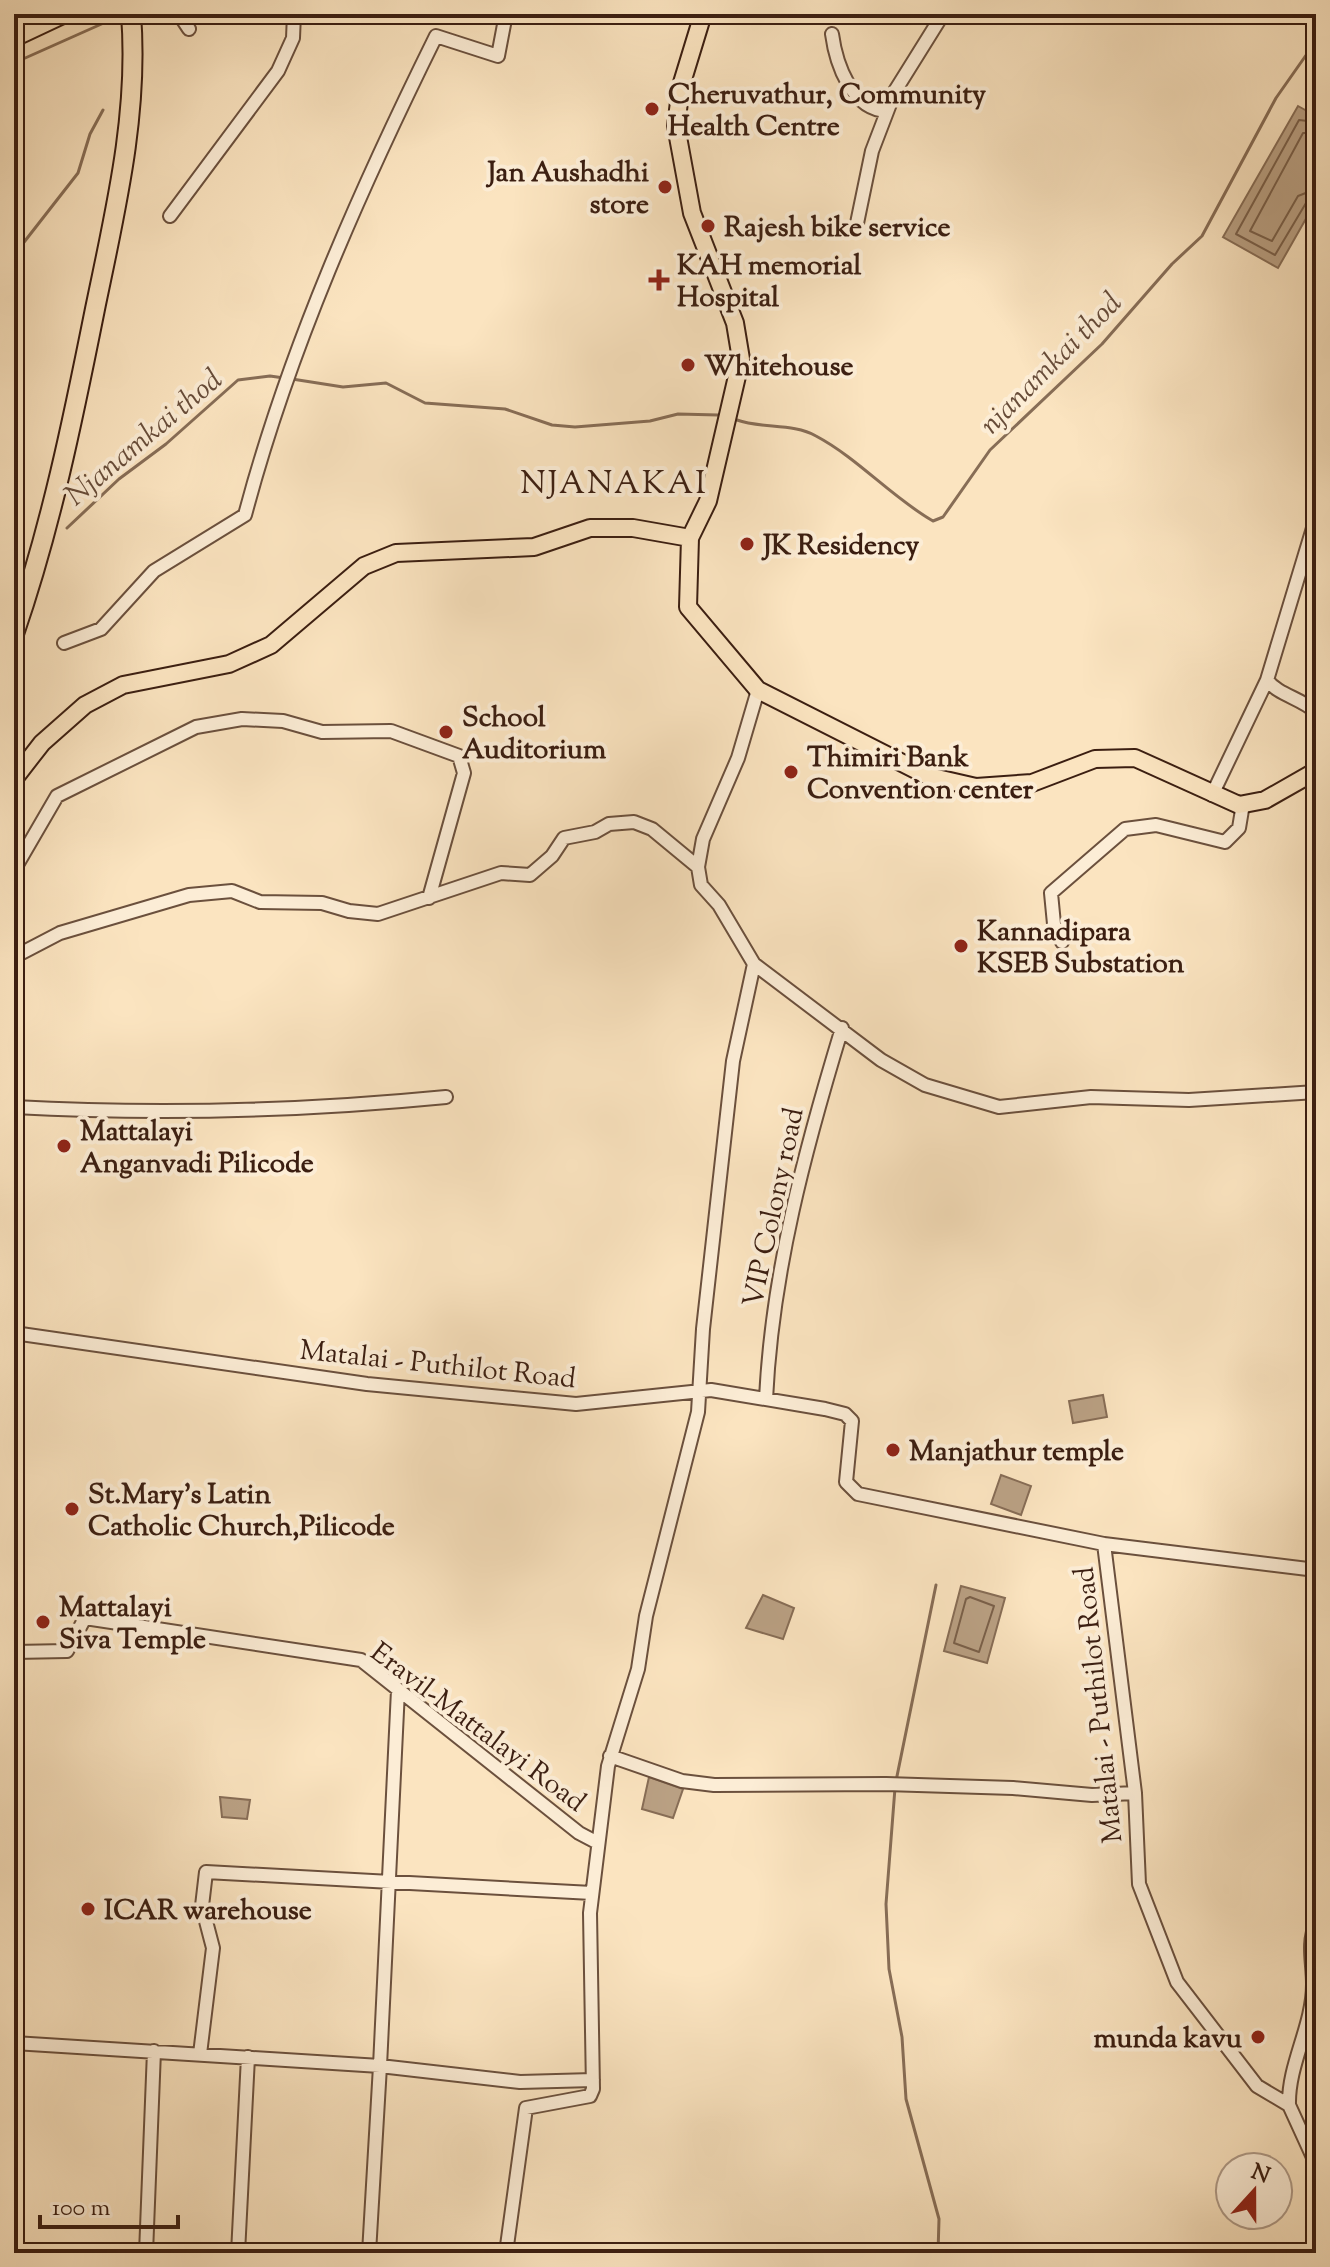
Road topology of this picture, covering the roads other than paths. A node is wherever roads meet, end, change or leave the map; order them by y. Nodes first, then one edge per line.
1 (65, 14) edge
2 (131, 14) edge
3 (179, 14) edge
4 (294, 14) edge
5 (506, 14) edge
6 (703, 14) edge
7 (943, 14) edge
8 (189, 29) dead end
9 (832, 34) dead end
10 (14, 38) edge
11 (887, 111) junction
12 (170, 216) dead end
13 (856, 228) dead end
14 (1316, 518) edge
15 (690, 538) junction
16 (14, 634) edge
17 (64, 643) dead end
18 (1267, 680) junction
19 (758, 690) junction
20 (1316, 712) edge
21 (1316, 771) edge
22 (14, 779) edge
23 (1212, 795) junction
24 (1243, 804) junction
25 (698, 867) junction
26 (14, 870) edge
27 (429, 898) junction
28 (1062, 942) dead end
29 (14, 956) edge
30 (754, 964) junction
31 (842, 1028) junction
32 (1316, 1092) edge
33 (446, 1097) dead end
34 (14, 1107) edge
35 (14, 1333) edge
36 (700, 1389) junction
37 (766, 1399) junction
38 (1104, 1544) junction
39 (1316, 1570) edge
40 (14, 1652) edge
41 (398, 1690) junction
42 (610, 1756) junction
43 (1135, 1793) junction
44 (598, 1843) junction
45 (391, 1881) junction
46 (592, 1893) junction
47 (1316, 1923) edge
48 (14, 2043) edge
49 (154, 2051) junction
50 (200, 2054) junction
51 (248, 2057) junction
52 (380, 2066) junction
53 (593, 2080) junction
54 (1289, 2105) junction
55 (1316, 2164) edge
56 (146, 2253) edge
57 (238, 2253) edge
58 (369, 2253) edge
59 (506, 2253) edge

1 - 10 main road
2 - 16 highway
3 - 8 street
4 - 12 street
5 - 17 street
6 - 15 main road
7 - 11 street
9 - 11 street
11 - 13 street
14 - 18 street
15 - 19 main road
15 - 22 main road
18 - 20 street
18 - 23 street
19 - 23 main road
19 - 25 street
21 - 24 main road
23 - 24 main road
24 - 28 street
25 - 27 street
25 - 30 street
26 - 27 street
27 - 29 street
30 - 31 street
30 - 36 street
31 - 32 street
31 - 37 street, VIP Colony road
33 - 34 street
35 - 36 street, Matalai - Puthilot Road
36 - 37 street, Matalai - Puthilot Road
36 - 42 street
37 - 38 street, Matalai - Puthilot Road
38 - 39 street
38 - 43 street, Matalai - Puthilot Road
40 - 41 street, Eravil-Mattalayi Road
41 - 44 street, Eravil-Mattalayi Road
41 - 45 street
42 - 43 street
42 - 44 street
43 - 54 street, Matalai - Puthilot Road
44 - 46 street
45 - 46 street
45 - 50 street
45 - 52 street
46 - 53 street
47 - 54 street
48 - 49 street
49 - 50 street
49 - 56 street
50 - 51 street
51 - 52 street
51 - 57 street
52 - 53 street
52 - 58 street
53 - 59 street
54 - 55 street

